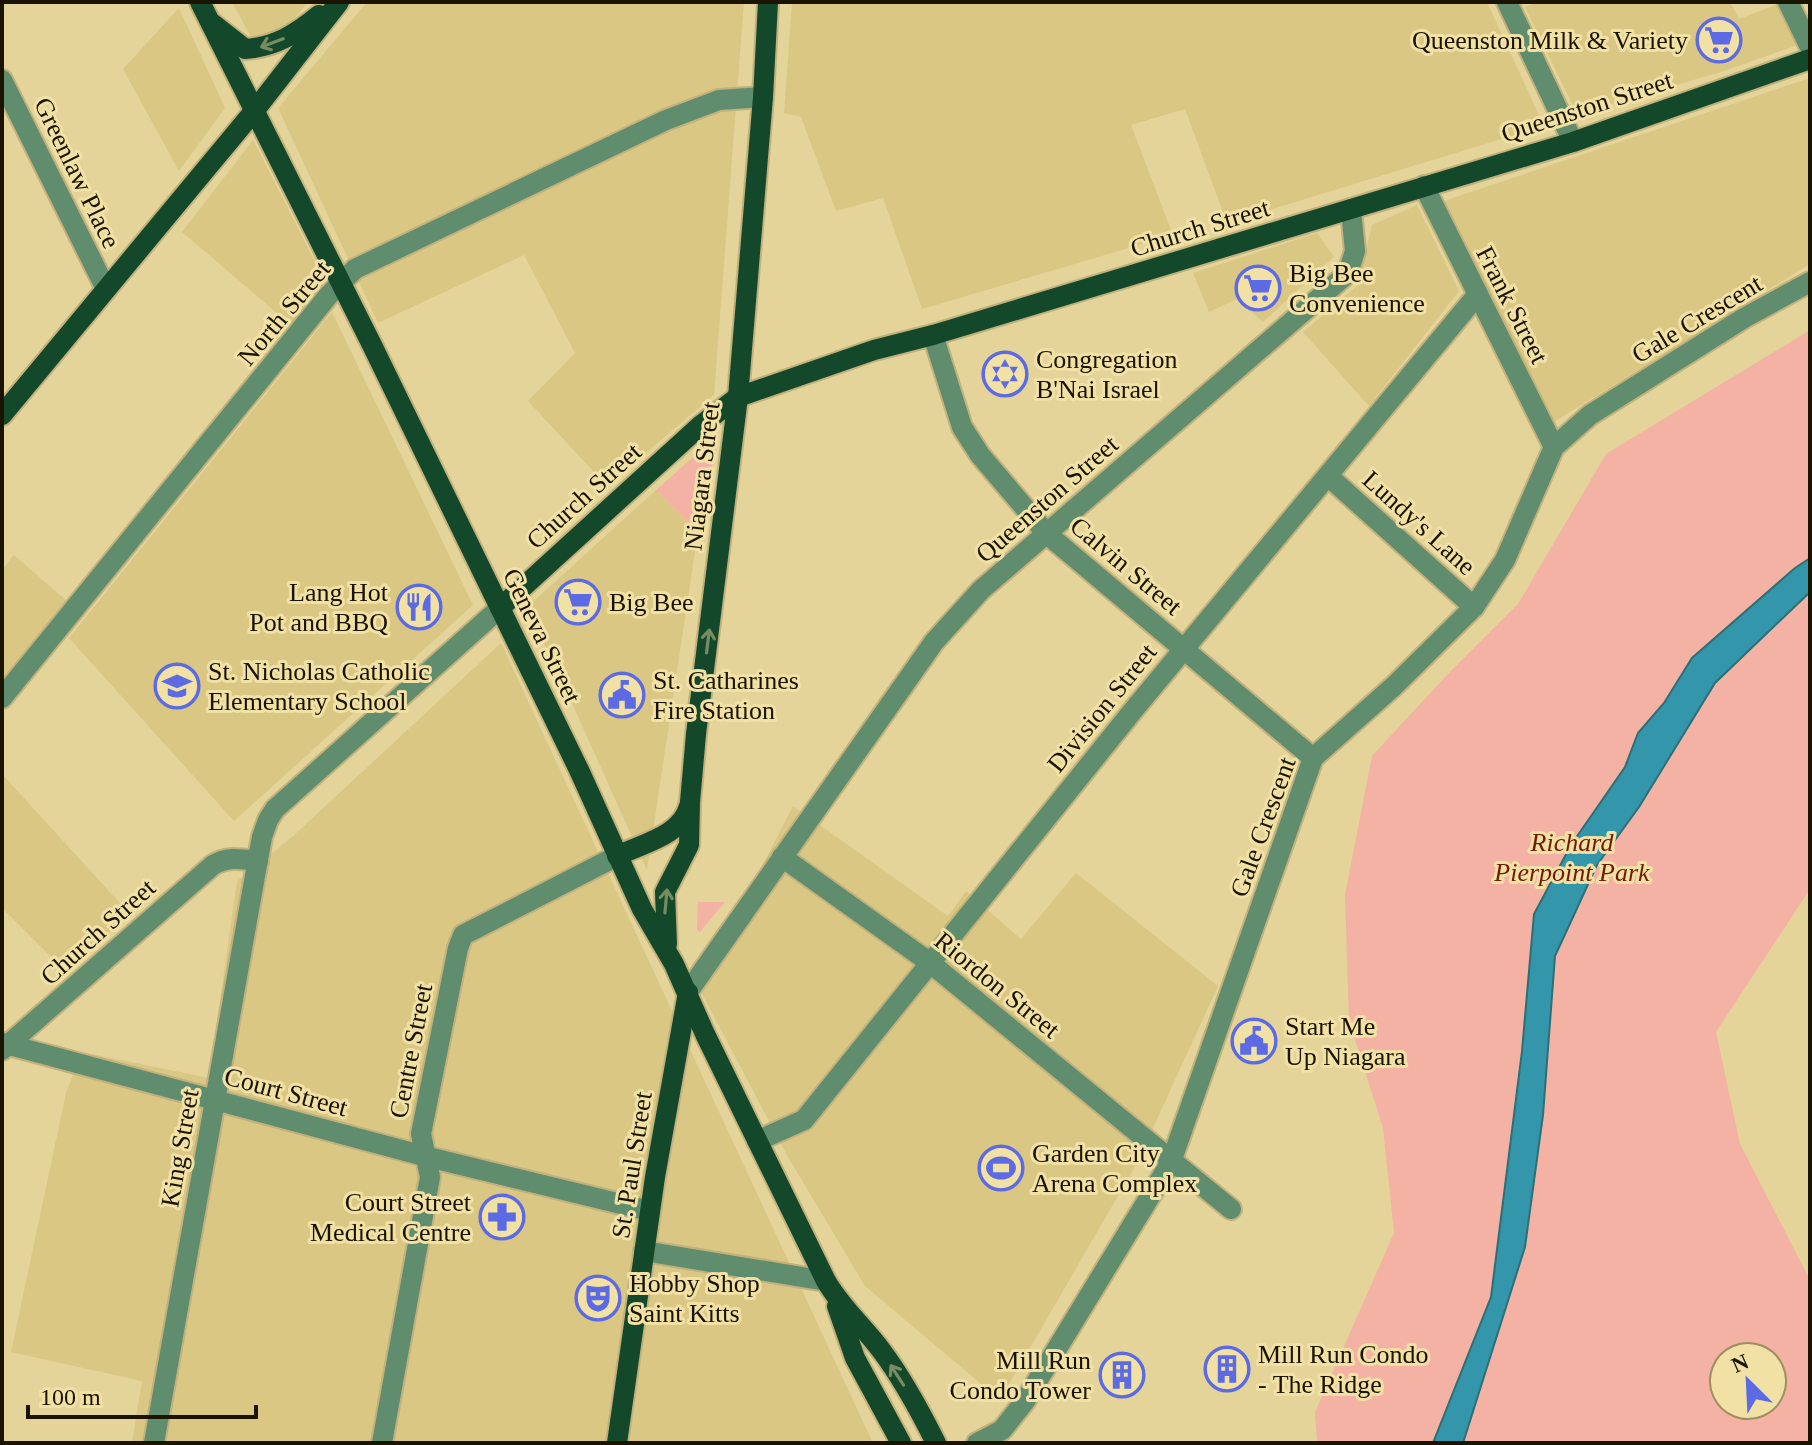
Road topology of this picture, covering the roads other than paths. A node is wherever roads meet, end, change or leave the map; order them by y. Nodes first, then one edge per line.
1 (336, 2) edge
2 (768, 2) edge
3 (1507, 2) edge
4 (1788, 2) edge
5 (204, 11) edge
6 (1810, 47) edge
7 (1810, 59) edge
8 (2, 80) edge
9 (763, 97) junction
10 (255, 110) junction
11 (1573, 142) junction
12 (1424, 186) junction
13 (1351, 210) junction
14 (341, 281) junction
15 (1810, 282) edge
16 (106, 289) junction
17 (1478, 294) junction
18 (933, 335) junction
19 (738, 397) junction
20 (2, 415) edge
21 (1554, 447) junction
22 (1328, 476) junction
23 (1047, 534) junction
24 (1474, 607) junction
25 (500, 608) junction
26 (1184, 648) junction
27 (2, 698) edge
28 (1313, 758) junction
29 (690, 802) junction
30 (617, 856) junction
31 (782, 857) junction
32 (258, 861) junction
33 (667, 949) junction
34 (929, 962) junction
35 (688, 992) junction
36 (4, 1046) edge
37 (215, 1101) junction
38 (757, 1141) junction
39 (424, 1156) junction
40 (1171, 1162) junction
41 (1231, 1209) dead end
42 (650, 1211) junction
43 (644, 1251) junction
44 (830, 1288) junction
45 (154, 1443) edge
46 (382, 1443) edge
47 (617, 1443) edge
48 (901, 1443) edge
49 (936, 1443) edge
50 (977, 1443) edge

1 -> 5 main road
1 - 10 main road
2 - 9 main road, Niagara Street
3 - 11 street
4 - 6 street
5 - 10 main road, Geneva Street
7 - 11 main road, Queenston Street
8 - 16 street, Greenlaw Place
9 - 14 street, North Street
9 - 19 main road, Niagara Street
10 - 14 main road, Geneva Street
10 - 16 main road
11 - 12 main road, Queenston Street
12 - 13 main road, Queenston Street
12 - 17 street, Frank Street
13 - 18 main road, Church Street
13 - 23 street, Queenston Street
14 - 25 main road, Geneva Street
14 - 27 street, North Street
15 - 21 street, Gale Crescent
16 - 20 main road
17 - 21 street, Frank Street
17 - 22 street, Division Street
18 - 19 main road, Church Street
18 - 23 street, Calvin Street
19 - 25 main road, Church Street
29 -> 19 main road, Niagara Street
21 - 24 street, Gale Crescent
22 - 24 street, Lundy's Lane
22 - 26 street, Division Street
23 - 26 street, Calvin Street
23 - 31 street, Queenston Street
24 - 28 street, Gale Crescent
25 - 30 main road, Geneva Street
25 - 32 street, Church Street
26 - 28 street, Calvin Street
26 - 34 street, Division Street
28 - 40 street, Gale Crescent
29 - 30 main road
33 -> 29 main road, Niagara Street
30 - 33 main road, Geneva Street
30 - 39 street, Centre Street
31 - 34 street, Riordon Street
31 - 35 street, Queenston Street
32 - 36 street, Church Street
32 - 37 street, King Street
33 - 35 main road, Geneva Street
34 - 38 street, Division Street
34 - 40 street, Riordon Street
35 - 38 main road, Geneva Street
35 - 42 main road, St. Paul Street
36 - 37 street, Court Street
37 - 39 street, Court Street
37 - 45 street, King Street
38 - 44 main road, Geneva Street
39 - 42 street, Court Street
39 - 46 street, Centre Street
40 - 41 street, Riordon Street
40 - 50 street, Gale Crescent
42 - 43 main road, St. Paul Street
43 - 44 street
43 - 47 main road, St. Paul Street
44 - 48 main road, Geneva Street
49 -> 44 main road, Geneva Street

